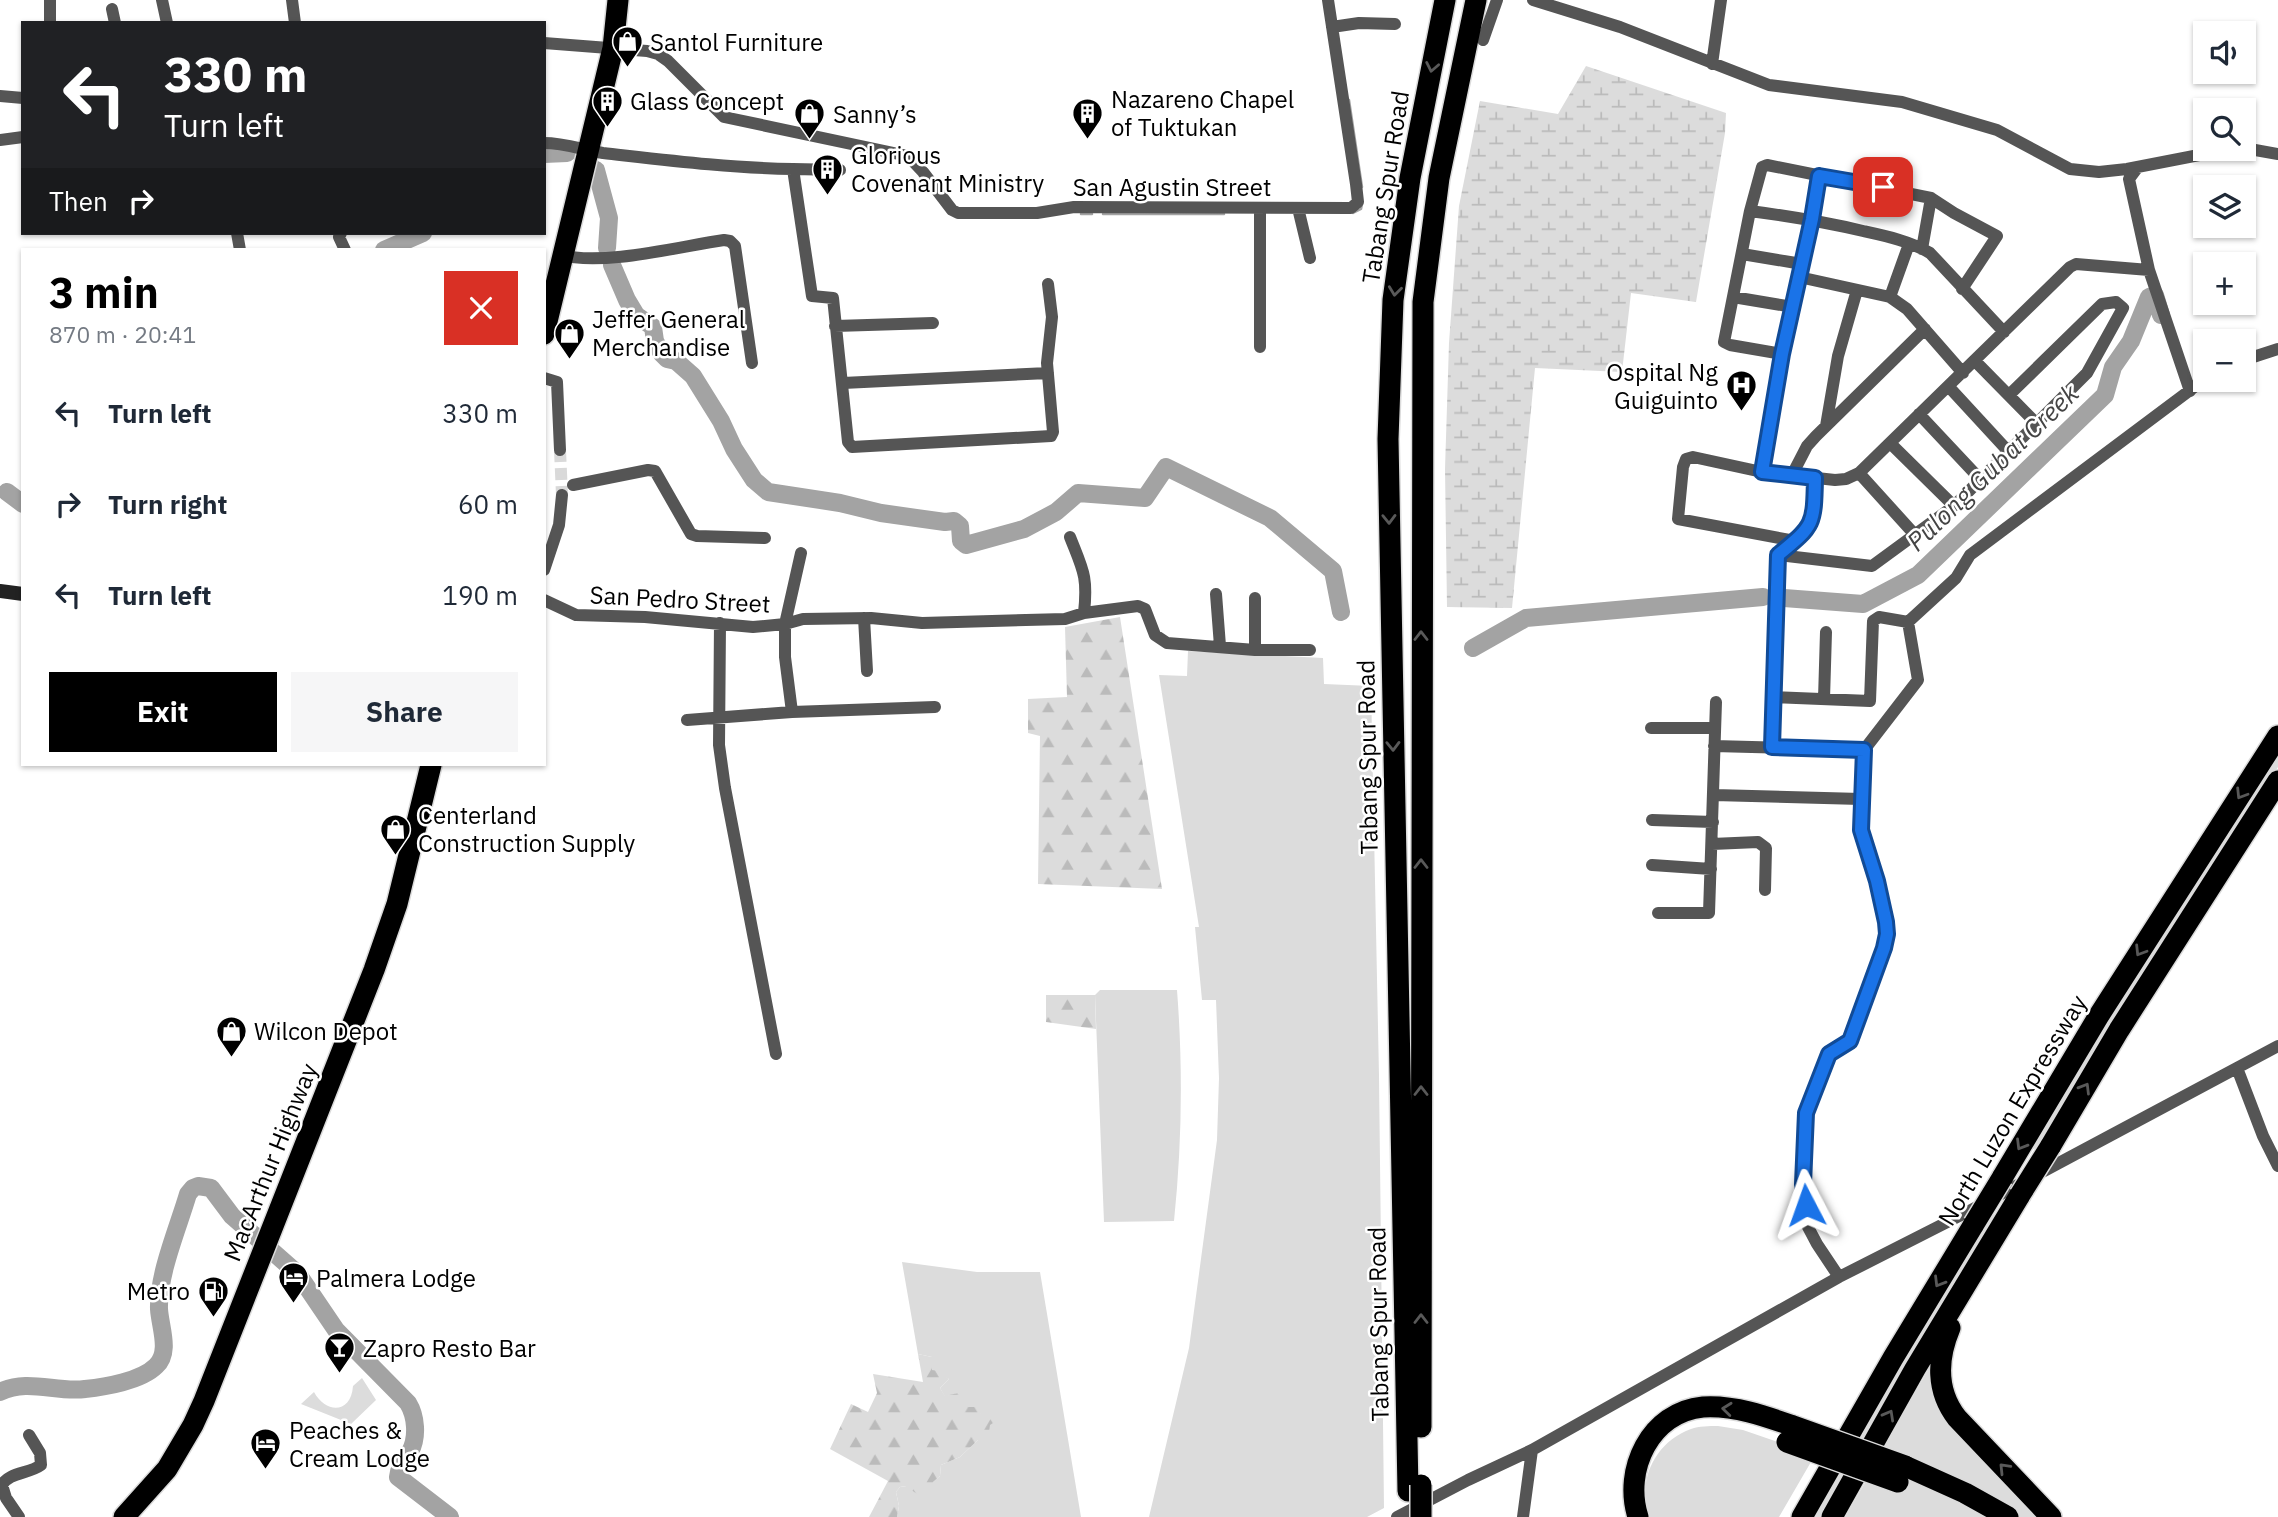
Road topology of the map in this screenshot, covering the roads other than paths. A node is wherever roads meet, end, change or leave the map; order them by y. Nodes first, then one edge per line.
1 (50, 0) edge
2 (162, 0) edge
3 (292, 0) edge
4 (608, 0) edge
5 (618, 0) edge
6 (1328, 0) edge
7 (1445, 0) edge
8 (1476, 0) edge
9 (1497, 0) edge
10 (1533, 0) edge
11 (1721, 0) edge
12 (112, 9) dead end
13 (50, 21) edge
14 (115, 21) edge
15 (167, 21) edge
16 (295, 21) edge
17 (1395, 24) dead end
18 (1332, 27) junction
19 (1483, 40) dead end
20 (546, 43) edge
21 (608, 48) junction
22 (1712, 64) junction
23 (0, 96) edge
24 (21, 98) edge
25 (21, 136) edge
26 (0, 140) edge
27 (546, 143) edge
28 (584, 149) junction
29 (2256, 150) edge
30 (2278, 154) edge
31 (2193, 156) edge
32 (2138, 167) junction
33 (793, 169) junction
34 (840, 170) dead end
35 (1819, 176) junction
36 (1931, 198) junction
37 (1260, 208) junction
38 (1298, 208) junction
39 (1750, 211) junction
40 (1812, 219) junction
41 (1909, 244) junction
42 (1922, 249) junction
43 (559, 254) junction
44 (1742, 254) junction
45 (1310, 258) dead end
46 (1802, 264) junction
47 (2149, 270) junction
48 (1799, 277) junction
49 (1048, 284) dead end
50 (1962, 289) junction
51 (546, 290) edge
52 (1857, 290) junction
53 (1733, 297) junction
54 (1890, 297) junction
55 (1793, 307) junction
56 (546, 323) edge
57 (933, 323) dead end
58 (835, 326) junction
59 (1925, 329) junction
60 (2004, 332) junction
61 (1260, 347) dead end
62 (2278, 349) edge
63 (1782, 354) junction
64 (2256, 355) edge
65 (1975, 361) junction
66 (751, 363) dead end
67 (1048, 373) junction
68 (1963, 373) junction
69 (546, 379) edge
70 (843, 383) junction
71 (1949, 387) junction
72 (2193, 389) edge
73 (2190, 391) junction
74 (2009, 395) junction
75 (1919, 414) junction
76 (2036, 423) junction
77 (1826, 426) junction
78 (1891, 443) junction
79 (560, 450) tunnel mouth
80 (2008, 451) junction
81 (1762, 472) junction
82 (1858, 473) junction
83 (1791, 475) junction
84 (1815, 478) junction
85 (1980, 479) junction
86 (573, 485) dead end
87 (562, 495) tunnel mouth
88 (1954, 506) junction
89 (1916, 536) junction
90 (1070, 537) dead end
91 (765, 538) dead end
92 (1795, 541) junction
93 (801, 552) dead end
94 (1778, 555) junction
95 (546, 564) edge
96 (0, 591) edge
97 (21, 594) edge
98 (1216, 594) dead end
99 (1255, 598) dead end
100 (546, 601) edge
101 (1084, 612) junction
102 (864, 618) junction
103 (1908, 621) junction
104 (720, 623) junction
105 (785, 624) junction
106 (1826, 632) dead end
107 (1220, 646) junction
108 (1255, 650) junction
109 (1310, 650) dead end
110 (867, 671) dead end
111 (1774, 697) junction
112 (1824, 699) junction
113 (1716, 702) dead end
114 (935, 706) dead end
115 (792, 712) junction
116 (719, 716) junction
117 (687, 720) dead end
118 (1651, 727) dead end
119 (1715, 728) junction
120 (2278, 736) edge
121 (1714, 747) junction
122 (1772, 747) junction
123 (1864, 750) junction
124 (432, 766) edge
125 (441, 766) edge
126 (2278, 781) edge
127 (1713, 795) junction
128 (1861, 799) junction
129 (1651, 820) dead end
130 (1713, 822) junction
131 (1712, 844) junction
132 (1652, 865) dead end
133 (1711, 869) junction
134 (1765, 890) dead end
135 (1658, 913) dead end
136 (2278, 1046) edge
137 (776, 1054) dead end
138 (2237, 1068) junction
139 (2278, 1166) edge
140 (281, 1221) junction
141 (2000, 1230) junction
142 (267, 1254) junction
143 (1839, 1277) junction
144 (29, 1435) dead end
145 (1532, 1450) junction
146 (1415, 1488) junction
147 (19, 1517) edge
148 (124, 1517) edge
149 (139, 1517) edge
150 (1397, 1517) edge
151 (1408, 1517) edge
152 (1421, 1517) edge
153 (1523, 1517) edge
154 (1638, 1517) edge
155 (1802, 1517) edge
156 (1832, 1517) edge
157 (2008, 1517) edge
158 (2052, 1517) edge

1 - 13 street
2 - 15 street
3 - 16 street
4 - 21 highway
5 - 21 highway
6 - 18 street, San Agustin Street
7 -> 146 highway, Tabang Spur Road
146 -> 8 highway, Tabang Spur Road
9 - 19 street
10 - 22 street
11 - 22 street
12 - 14 street
17 - 18 street
18 - 38 street, San Agustin Street
20 - 21 street, San Agustin Street
21 - 28 highway
21 - 37 street, San Agustin Street
22 - 32 street
23 - 24 street
25 - 26 street
27 - 28 street
28 - 33 street
28 - 43 highway
29 - 30 street
31 - 32 street
32 - 47 street
33 - 34 street
33 - 58 street
35 - 36 street
35 - 39 street
35 - 40 street
36 - 42 street
36 - 50 street
37 - 38 street, San Agustin Street
37 - 61 street
38 - 45 street
39 - 40 street
39 - 44 street
40 - 41 street
40 - 46 street
41 - 42 street
41 - 54 street
42 - 50 street
43 - 51 highway
43 - 56 highway
43 - 66 street
44 - 46 street
44 - 53 street
46 - 48 street
47 - 60 street
47 - 73 street
48 - 52 street
48 - 55 street
49 - 67 street
50 - 60 street
52 - 54 street
52 - 77 street
53 - 55 street
53 - 63 street
54 - 59 street
55 - 63 street
57 - 58 street
58 - 70 street
59 - 68 street
59 - 77 street
60 - 65 street
62 - 64 street
63 - 81 street
65 - 68 street
65 - 74 street
67 - 70 street
67 - 70 street
68 - 71 street
69 - 79 street
71 - 75 street
71 - 80 street
72 - 73 street
73 - 103 street
74 - 76 street
74 - 76 street
75 - 78 street
75 - 85 street
76 - 80 street
77 - 83 street
78 - 82 street
78 - 88 street
80 - 85 street
81 - 83 street
81 - 92 street
82 - 84 street
82 - 89 street
83 - 84 street
84 - 92 street
85 - 88 street
86 - 91 street
87 - 95 street
88 - 89 street
89 - 94 street
90 - 101 street
92 - 94 street
93 - 105 street, San Pedro Street
94 - 111 street
96 - 97 street
98 - 107 street
99 - 108 street
100 - 104 street, San Pedro Street
101 - 102 street
101 - 107 street
102 - 105 street
102 - 110 street
103 - 112 street
103 - 123 street
104 - 105 street, San Pedro Street
104 - 116 street
105 - 115 street
106 - 112 street
107 - 108 street
108 - 109 street
111 - 112 street
111 - 122 street
113 - 119 street
114 - 115 street
115 - 116 street
116 - 117 street
116 - 137 street
118 - 119 street
119 - 121 street
120 -> 155 highway, North Luzon Expressway, bridge
121 - 122 street
121 - 127 street
122 - 123 street
123 - 128 street
124 - 140 highway, MacArthur Highway
125 - 140 highway, MacArthur Highway
141 -> 126 highway, North Luzon Expressway, bridge
127 - 128 street
127 - 130 street
128 - 143 street
129 - 130 street
130 - 131 street
131 - 133 street
131 - 134 street
132 - 133 street
133 - 135 street
136 - 138 street
138 - 139 street
138 - 143 street
140 - 142 highway, MacArthur Highway
156 -> 141 highway, North Luzon Expressway
158 -> 141 highway
142 - 148 highway, MacArthur Highway
142 - 149 highway, MacArthur Highway
143 - 145 street
144 - 147 street
145 - 150 street
145 - 153 street
146 - 151 highway, Tabang Spur Road
146 - 152 highway, Tabang Spur Road, bridge
157 -> 154 highway, bridge

